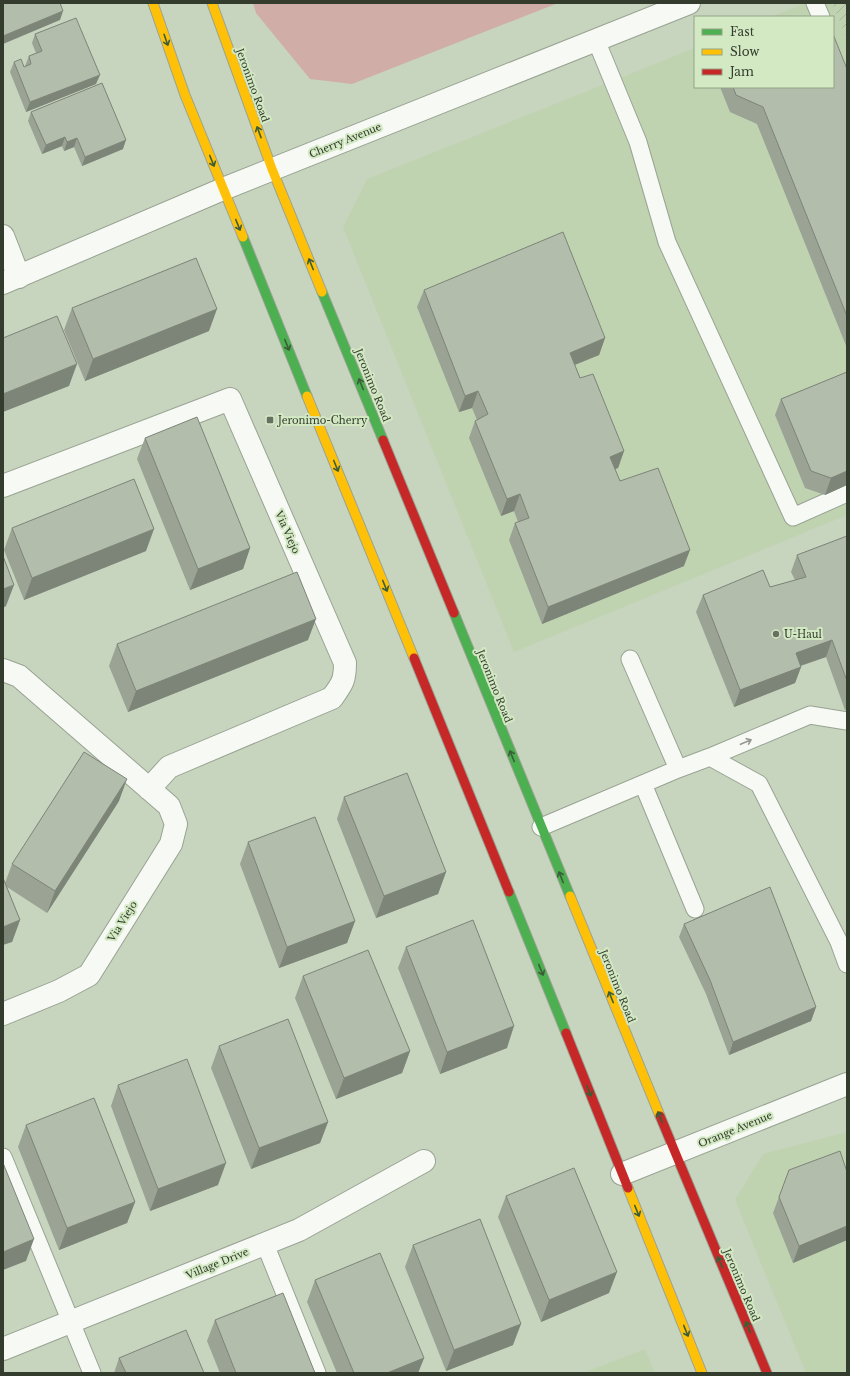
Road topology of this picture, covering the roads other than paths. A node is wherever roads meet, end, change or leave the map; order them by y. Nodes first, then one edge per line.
1 (153, 3) edge
2 (212, 3) edge
3 (689, 3) edge
4 (815, 3) edge
5 (821, 16) edge
6 (596, 40) junction
7 (272, 169) junction
8 (223, 188) junction
9 (3, 236) edge
10 (11, 280) edge
11 (3, 486) edge
12 (847, 494) edge
13 (630, 660) dead end
14 (3, 670) edge
15 (847, 721) edge
16 (710, 757) junction
17 (678, 769) junction
18 (643, 784) junction
19 (149, 789) junction
20 (541, 827) junction
21 (695, 910) dead end
22 (843, 941) edge
23 (847, 964) edge
24 (3, 1014) edge
25 (847, 1084) edge
26 (675, 1153) junction
27 (3, 1157) edge
28 (424, 1161) dead end
29 (622, 1174) junction
30 (265, 1244) junction
31 (72, 1322) junction
32 (3, 1349) edge
33 (92, 1373) edge
34 (317, 1373) edge
35 (702, 1373) edge
36 (767, 1373) edge

1 -> 8 main road
7 -> 2 main road, Jeronimo Road
3 - 6 street, Cherry Avenue
4 - 5 lane
6 - 7 street, Cherry Avenue
6 - 12 lane
7 - 8 street, Cherry Avenue
20 -> 7 main road, Jeronimo Road
8 - 10 street, Cherry Avenue
8 -> 29 main road
9 - 10 street
11 - 19 street, Via Viejo
13 - 17 lane
14 - 19 street, Via Viejo
16 -> 15 lane
16 - 17 lane
16 - 22 lane
17 - 18 lane
18 - 20 lane
18 - 21 lane
19 - 24 street, Via Viejo
26 -> 20 main road, Jeronimo Road
22 - 23 lane
25 - 26 street, Orange Avenue
26 - 29 street, Orange Avenue
36 -> 26 main road, Jeronimo Road
27 - 31 lane
28 - 30 street, Village Drive
29 -> 35 main road
30 - 31 street, Village Drive
30 - 34 lane
31 - 32 street, Village Drive
31 - 33 lane

